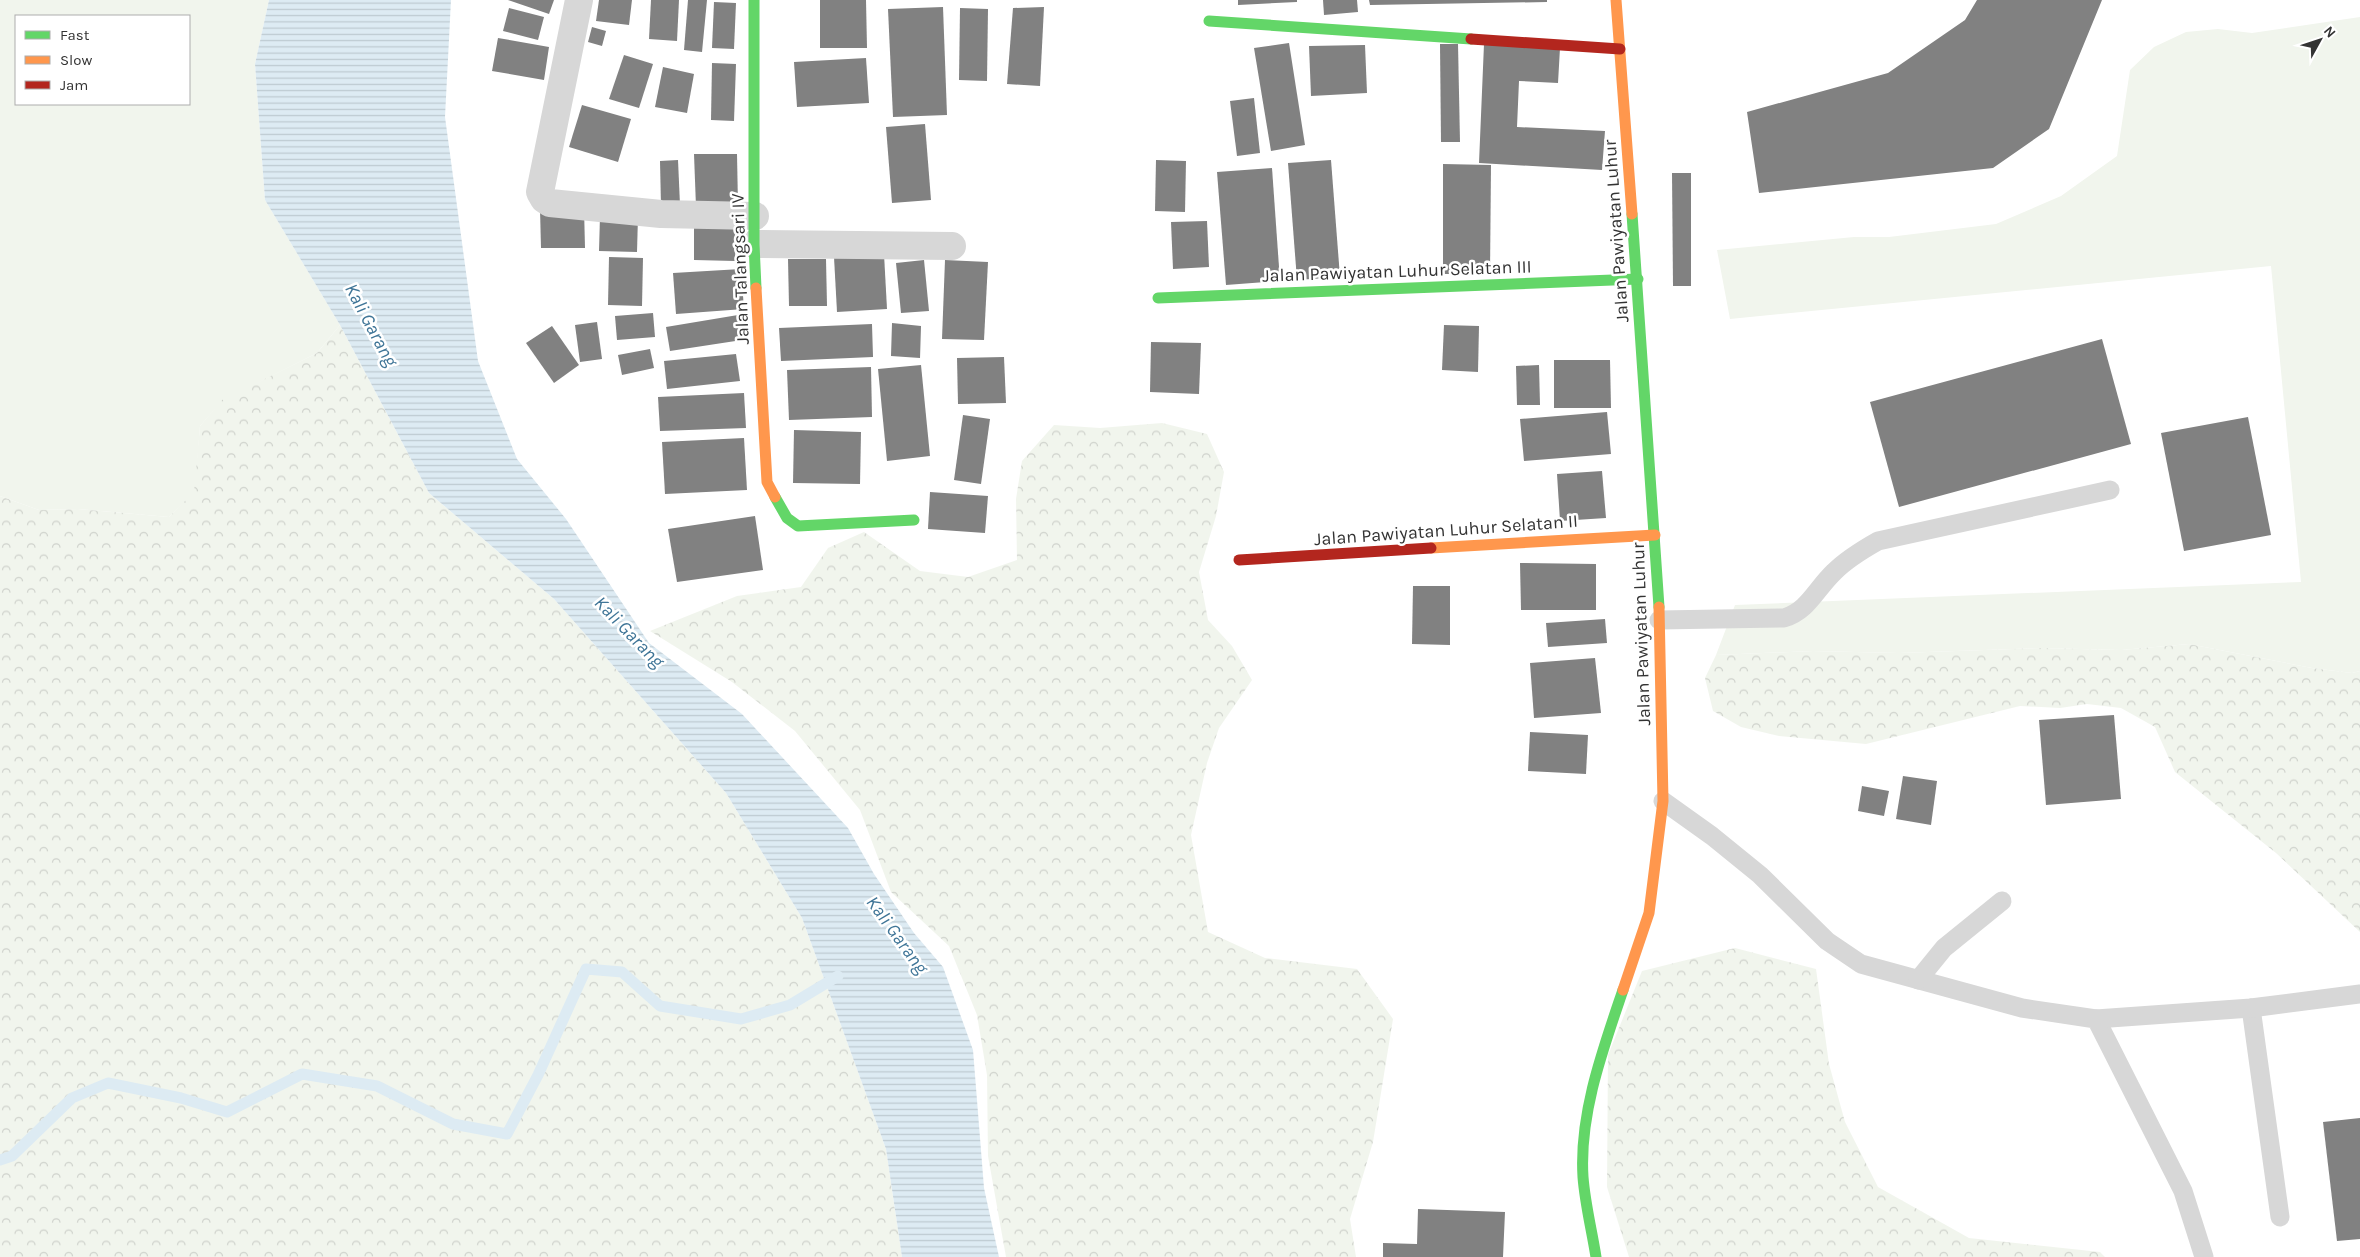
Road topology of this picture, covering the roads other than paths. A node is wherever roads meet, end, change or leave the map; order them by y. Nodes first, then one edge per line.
1 (579, 0) edge
2 (754, 0) edge
3 (1616, 0) edge
4 (1209, 21) dead end
5 (1620, 49) junction
6 (755, 216) junction
7 (754, 244) junction
8 (952, 246) dead end
9 (1638, 279) junction
10 (1158, 298) dead end
11 (2110, 490) dead end
12 (914, 520) dead end
13 (1655, 535) junction
14 (1239, 560) dead end
15 (1659, 620) junction
16 (1663, 801) junction
17 (2002, 900) dead end
18 (1918, 980) junction
19 (2360, 994) edge
20 (2251, 1008) junction
21 (2096, 1019) junction
22 (2280, 1217) dead end
23 (1596, 1257) edge
24 (2204, 1257) edge

1 - 6 street
2 - 6 street, Jalan Talangsari IV
3 - 5 street, Jalan Pawiyatan Luhur
4 - 5 street
5 - 9 street, Jalan Pawiyatan Luhur
6 - 7 street, Jalan Talangsari IV
7 - 8 street
7 - 12 street, Jalan Talangsari IV
9 - 10 street, Jalan Pawiyatan Luhur Selatan III
9 - 13 street, Jalan Pawiyatan Luhur
11 - 15 lane
13 - 14 street, Jalan Pawiyatan Luhur Selatan II
13 - 15 street, Jalan Pawiyatan Luhur
15 - 16 street, Jalan Pawiyatan Luhur
16 - 18 lane
16 - 23 street, Jalan Pawiyatan Luhur
17 - 18 lane
18 - 21 lane
19 - 20 lane
20 - 21 lane
20 - 22 lane
21 - 24 lane

